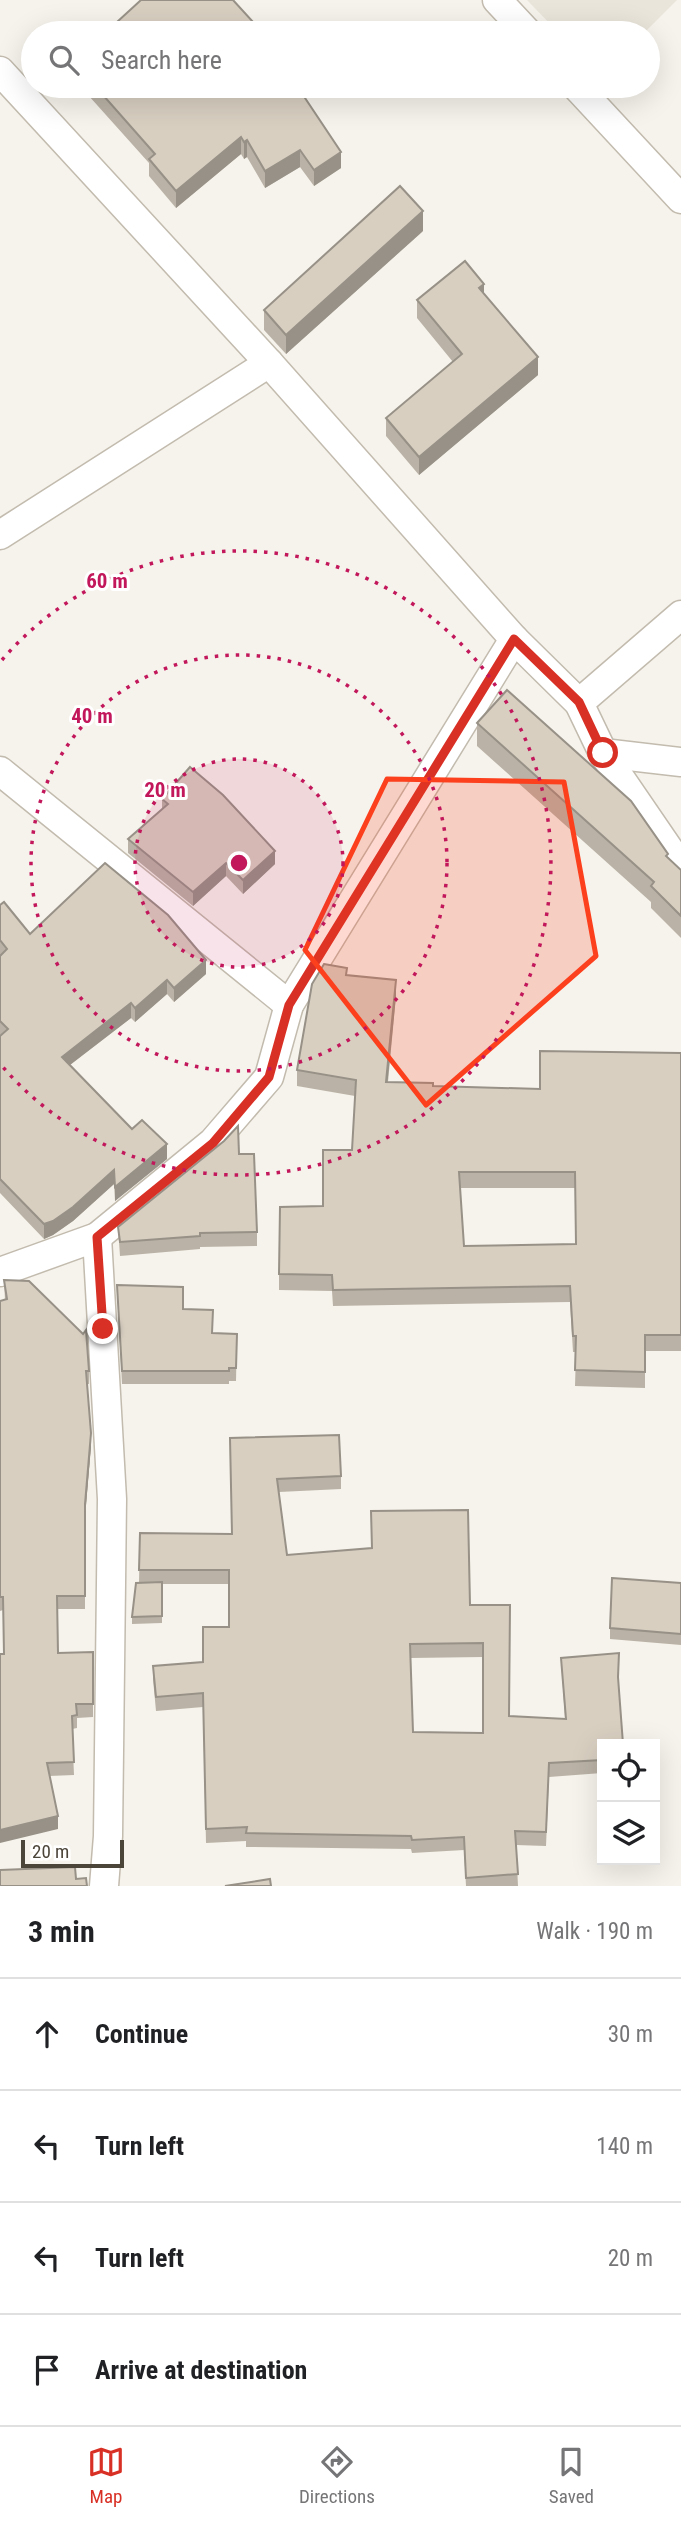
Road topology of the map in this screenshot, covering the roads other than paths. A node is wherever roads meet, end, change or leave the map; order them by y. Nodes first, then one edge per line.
1 (497, 0) edge
2 (517, 21) edge
3 (0, 71) edge
4 (21, 94) edge
5 (25, 98) edge
6 (587, 98) edge
7 (681, 199) edge
8 (269, 363) junction
9 (0, 535) edge
10 (681, 615) edge
11 (514, 639) junction
12 (579, 702) junction
13 (603, 753) junction
14 (681, 762) edge
15 (0, 771) edge
16 (681, 867) edge
17 (289, 1005) junction
18 (97, 1237) junction
19 (0, 1272) edge
20 (104, 1886) edge

1 - 2 street
3 - 4 street
5 - 8 street
6 - 7 street
8 - 9 street
8 - 11 street
10 - 12 street
11 - 12 street
11 - 17 street
12 - 13 street
13 - 14 street
13 - 16 street
15 - 17 street
17 - 18 street
18 - 19 street
18 - 20 street

